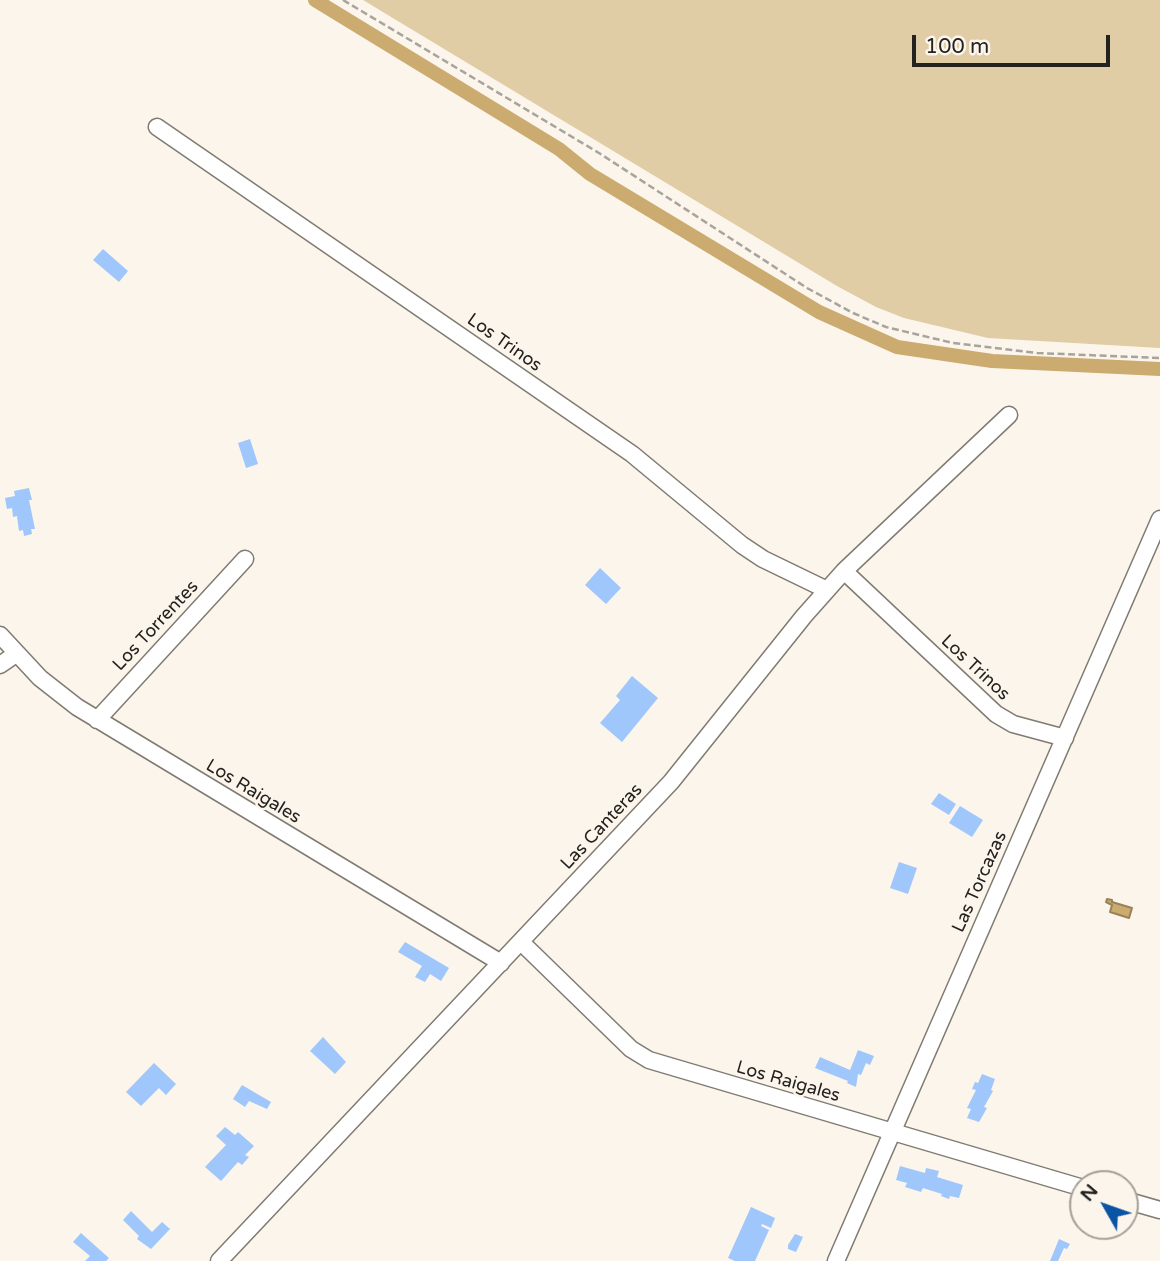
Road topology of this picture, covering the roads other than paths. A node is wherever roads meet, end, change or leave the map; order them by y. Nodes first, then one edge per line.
1 (157, 127) dead end
2 (1009, 415) dead end
3 (1160, 519) edge
4 (245, 559) dead end
5 (844, 571) junction
6 (827, 590) junction
7 (0, 635) edge
8 (16, 654) junction
9 (0, 665) edge
10 (97, 720) junction
11 (1065, 737) junction
12 (521, 942) junction
13 (501, 963) junction
14 (892, 1133) junction
15 (1069, 1184) edge
16 (1139, 1204) edge
17 (1160, 1210) edge
18 (219, 1261) edge
19 (836, 1261) edge

1 - 6 street, Los Trinos
2 - 5 street, Las Canteras
3 - 11 street, Las Torcazas
4 - 10 street, Los Torrentes
5 - 6 street, Las Canteras
5 - 11 street, Los Trinos
6 - 12 street, Las Canteras
7 - 8 street, Los Raigales
8 - 9 street
8 - 10 street, Los Raigales
10 - 13 street, Los Raigales
11 - 14 street, Las Torcazas
12 - 13 street, Las Canteras
12 - 14 street, Los Raigales
13 - 18 street, Las Canteras
14 - 15 street, Los Raigales
14 - 19 street, Las Torcazas
16 - 17 street

